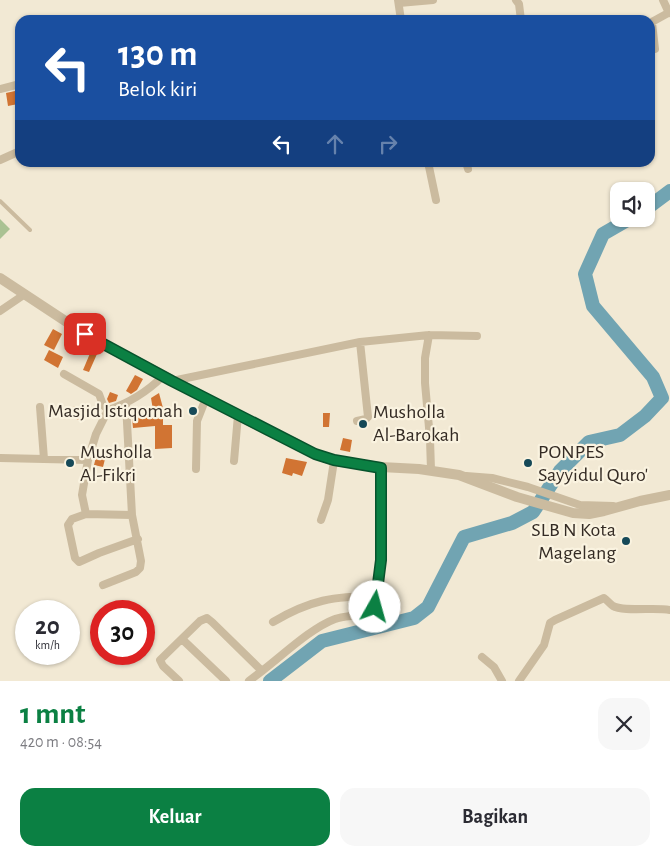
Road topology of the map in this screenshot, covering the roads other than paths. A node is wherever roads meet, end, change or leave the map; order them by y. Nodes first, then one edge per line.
1 (433, 0) edge
2 (516, 0) edge
3 (663, 0) edge
4 (399, 1) edge
5 (669, 13) edge
6 (400, 15) edge
7 (520, 15) edge
8 (655, 21) edge
9 (15, 85) edge
10 (0, 89) edge
11 (15, 153) edge
12 (0, 160) edge
13 (429, 167) edge
14 (436, 200) dead end
15 (0, 201) edge
16 (30, 230) dead end
17 (0, 278) edge
18 (25, 294) junction
19 (0, 311) edge
20 (430, 336) junction
21 (478, 336) dead end
22 (360, 342) junction
23 (64, 374) dead end
24 (167, 379) junction
25 (206, 398) junction
26 (126, 404) junction
27 (40, 407) dead end
28 (108, 410) junction
29 (238, 414) junction
30 (357, 421) dead end
31 (0, 458) edge
32 (44, 459) junction
33 (88, 460) junction
34 (334, 460) junction
35 (234, 461) dead end
36 (381, 468) junction
37 (196, 469) dead end
38 (431, 470) junction
39 (459, 475) junction
40 (670, 496) edge
41 (564, 505) junction
42 (86, 514) junction
43 (132, 515) junction
44 (321, 520) dead end
45 (138, 539) junction
46 (103, 586) dead end
47 (377, 596) junction
48 (670, 610) edge
49 (273, 622) dead end
50 (183, 640) junction
51 (482, 657) dead end
52 (262, 671) junction
53 (179, 681) edge
54 (226, 681) edge
55 (249, 681) edge
56 (502, 681) edge
57 (519, 681) edge

1 - 4 street
2 - 7 street
3 - 5 street
4 - 6 street
5 - 8 street
9 - 10 street
11 - 12 street
13 - 14 street
15 - 16 lane
17 - 18 street
18 - 19 street
18 - 24 street
20 - 21 street
20 - 22 street
20 - 38 street
22 - 24 street
22 - 30 street
23 - 28 street
24 - 25 street
24 - 26 street
25 - 29 street
25 - 37 street
26 - 28 street
26 - 43 street
27 - 32 street
28 - 33 street
29 - 34 street
29 - 35 street
31 - 32 street
32 - 33 street
33 - 42 street
34 - 36 street
34 - 44 street
36 - 38 street
36 - 47 street
38 - 39 street
39 - 41 street
39 - 41 street
40 - 41 street
42 - 43 street
42 - 45 street
43 - 45 street
45 - 46 street
47 - 49 street
47 - 52 street
48 - 57 street
50 - 52 street
50 - 53 street
50 - 54 street
51 - 56 street
52 - 55 street

